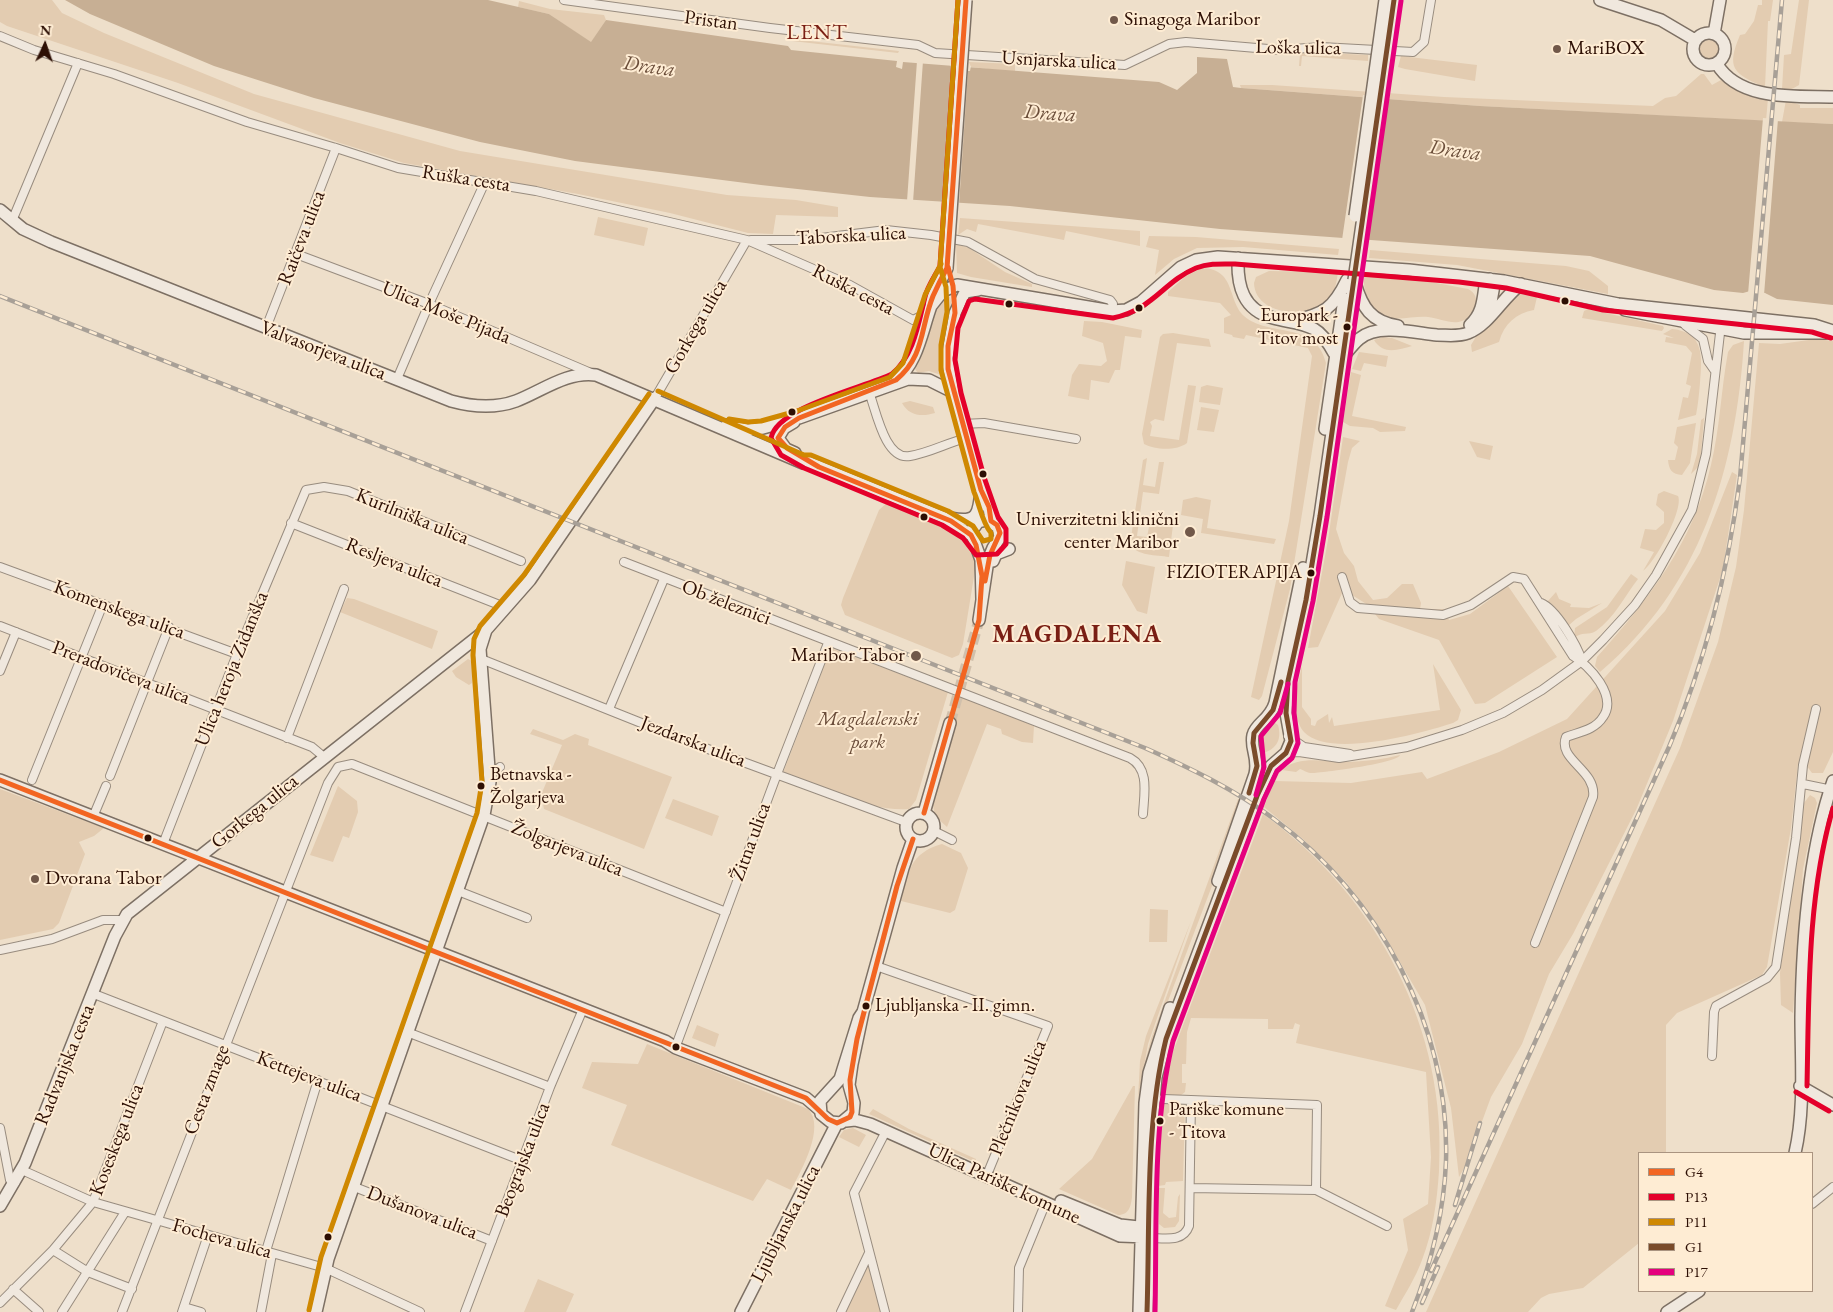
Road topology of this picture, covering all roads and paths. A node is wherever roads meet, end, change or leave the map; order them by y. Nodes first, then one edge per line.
1 (564, 0) edge
2 (966, 0) edge
3 (1385, 0) edge
4 (1394, 0) edge
5 (1431, 0) edge
6 (1600, 0) edge
7 (1720, 0) edge
8 (1714, 34) junction
9 (0, 36) edge
10 (1695, 40) junction
11 (1198, 42) joint
12 (975, 56) joint
13 (78, 63) junction
14 (1717, 64) junction
15 (1833, 97) edge
16 (336, 148) junction
17 (485, 182) junction
18 (0, 210) edge
19 (12, 222) junction
20 (747, 240) junction
21 (296, 254) junction
22 (1238, 258) junction
23 (947, 268) junction
24 (1488, 279) junction
25 (1350, 280) junction
26 (1521, 284) junction
27 (953, 286) junction
28 (979, 290) junction
29 (428, 304) junction
30 (1618, 304) junction
31 (929, 311) junction
32 (1112, 311) junction
33 (955, 313) junction
34 (1489, 315) junction
35 (1293, 321) junction
36 (1676, 321) junction
37 (1721, 322) junction
38 (266, 328) junction
39 (1833, 331) edge
40 (1339, 355) junction
41 (1715, 371) junction
42 (596, 374) junction
43 (397, 380) junction
44 (894, 383) junction
45 (869, 392) junction
46 (953, 392) junction
47 (656, 398) junction
48 (800, 418) junction
49 (708, 421) junction
50 (962, 424) junction
51 (966, 438) junction
52 (1076, 439) dead end
53 (808, 462) junction
54 (981, 490) junction
55 (303, 494) joint
56 (945, 518) junction
57 (992, 521) junction
58 (291, 522) junction
59 (971, 535) junction
60 (977, 546) junction
61 (993, 548) junction
62 (1009, 549) dead end
63 (521, 561) dead end
64 (624, 562) dead end
65 (0, 567) edge
66 (1342, 577) dead end
67 (664, 579) junction
68 (344, 589) dead end
69 (982, 599) junction
70 (103, 604) junction
71 (497, 604) dead end
72 (979, 620) tunnel mouth
73 (0, 626) edge
74 (170, 627) junction
75 (486, 630) junction
76 (16, 632) junction
77 (828, 643) junction
78 (237, 654) junction
79 (82, 658) junction
80 (481, 659) junction
81 (1582, 661) junction
82 (0, 671) edge
83 (1284, 679) junction
84 (147, 684) junction
85 (610, 709) junction
86 (1816, 709) dead end
87 (215, 710) junction
88 (1275, 716) junction
89 (950, 723) tunnel mouth
90 (1289, 734) junction
91 (287, 738) junction
92 (1286, 753) junction
93 (1352, 754) junction
94 (324, 756) junction
95 (1267, 759) junction
96 (776, 774) junction
97 (110, 776) dead end
98 (0, 780) edge
99 (32, 780) dead end
100 (1802, 784) junction
101 (106, 786) dead end
102 (1832, 787) edge
103 (1252, 796) junction
104 (924, 813) junction
105 (1144, 814) dead end
106 (484, 815) junction
107 (93, 816) junction
108 (906, 822) junction
109 (934, 831) junction
110 (913, 840) junction
111 (952, 840) dead end
112 (163, 844) junction
113 (197, 858) junction
114 (458, 891) junction
115 (286, 892) junction
116 (726, 912) junction
117 (527, 918) dead end
118 (122, 920) junction
119 (1536, 942) dead end
120 (0, 950) edge
121 (437, 951) junction
122 (876, 966) junction
123 (94, 994) junction
124 (583, 1009) junction
125 (163, 1021) junction
126 (407, 1032) junction
127 (665, 1041) junction
128 (677, 1043) junction
129 (225, 1044) junction
130 (1712, 1056) dead end
131 (846, 1076) junction
132 (318, 1080) junction
133 (1800, 1086) junction
134 (550, 1087) junction
135 (829, 1090) junction
136 (852, 1099) junction
137 (1163, 1099) dead end
138 (1191, 1100) junction
139 (382, 1105) junction
140 (1833, 1105) edge
141 (822, 1113) junction
142 (841, 1122) junction
143 (0, 1128) edge
144 (886, 1131) junction
145 (1794, 1152) edge
146 (523, 1161) junction
147 (22, 1170) junction
148 (989, 1170) junction
149 (15, 1183) junction
150 (352, 1186) junction
151 (1833, 1187) edge
152 (804, 1188) junction
153 (1190, 1188) junction
154 (1316, 1190) junction
155 (93, 1202) junction
156 (1046, 1202) junction
157 (1813, 1203) edge
158 (0, 1206) edge
159 (125, 1212) junction
160 (158, 1221) junction
161 (1387, 1226) dead end
162 (1145, 1233) junction
163 (208, 1235) junction
164 (492, 1240) junction
165 (53, 1250) junction
166 (269, 1252) junction
167 (870, 1253) junction
168 (325, 1268) junction
169 (88, 1272) junction
170 (12, 1289) junction
171 (132, 1289) junction
172 (1697, 1292) edge
173 (0, 1303) edge
174 (183, 1310) edge
175 (39, 1312) edge
176 (62, 1312) edge
177 (122, 1312) edge
178 (201, 1312) edge
179 (261, 1312) edge
180 (316, 1312) edge
181 (420, 1312) edge
182 (465, 1312) edge
183 (741, 1312) edge
184 (841, 1312) edge
185 (885, 1312) edge
186 (1018, 1312) edge
187 (1139, 1312) edge
188 (1147, 1312) edge
189 (1667, 1312) edge

1 - 12 street, Pristan
2 - 23 street, bridge
3 - 25 street, bridge
4 - 25 street, bridge
5 - 11 street, Loška ulica
6 - 10 street
7 - 8 street
8 - 10 street
8 - 14 street
9 - 13 street, Ruška cesta
10 - 14 street
11 - 12 street, Usnjarska ulica
13 - 16 street, Ruška cesta
13 - 19 street
14 - 15 street
16 - 17 street, Ruška cesta
16 - 21 street, Raičeva ulica
17 - 20 street, Ruška cesta
17 - 29 street
18 - 19 street, Valvasorjeva ulica
19 - 38 street, Valvasorjeva ulica
20 - 31 street, Ruška cesta
20 - 32 street, Taborska ulica
20 - 47 street, Gorkega ulica
21 - 29 street, Ulica Moše Pijada
21 - 38 street, Raičeva ulica
22 - 24 street
22 - 32 street
22 - 35 street
23 - 27 street
23 - 31 street
24 - 25 street
24 - 26 street
24 - 34 street
25 - 35 street
25 - 40 street
26 - 30 street
26 - 34 street
27 - 28 street
27 - 31 street
27 - 33 street
28 - 32 street
28 - 33 street
29 - 42 street, Ulica Moše Pijada
29 - 43 street
30 - 36 street
30 - 37 street
31 - 44 street
33 - 46 street
34 - 40 street
35 - 40 street
36 - 37 street
36 - 41 street
37 - 39 street
37 - 41 street
38 - 43 street, Valvasorjeva ulica
40 - 83 street
41 - 81 street
42 - 43 street, Valvasorjeva ulica
42 - 47 street, Valvasorjeva ulica
44 - 45 street
44 - 46 street
45 - 48 street
45 - 51 street
46 - 50 street
47 - 49 street
47 - 75 street, Gorkega ulica
48 - 49 street
48 - 53 street
49 - 53 street
50 - 51 street
50 - 52 street
51 - 54 street
53 - 56 street
54 - 56 street
54 - 57 street
55 - 58 street, Ulica heroja Zidanška
55 - 63 street, Kurilniška ulica
56 - 59 street
57 - 59 street
57 - 61 street
58 - 71 street, Resljeva ulica
58 - 78 street, Ulica heroja Zidanška
59 - 60 street
60 - 61 street
60 - 69 street
61 - 69 street
62 - 69 street
64 - 67 street, Ob železnici
65 - 70 street, Komenskega ulica
66 - 81 street
67 - 77 street, Ob železnici
67 - 85 street
68 - 91 street
69 - 72 street
70 - 74 street, Komenskega ulica
70 - 79 street
73 - 76 street, Preradovičeva ulica
74 - 78 street, Komenskega ulica
74 - 84 street
75 - 80 street
75 - 94 street, Gorkega ulica
76 - 79 street, Preradovičeva ulica
76 - 82 street
77 - 96 street, Žitna ulica
77 - 105 street, Ob železnici
78 - 87 street, Ulica heroja Zidanška
79 - 84 street, Preradovičeva ulica
79 - 99 street
80 - 85 street, Jezdarska ulica
80 - 106 street
81 - 93 street
81 - 119 street
83 - 88 street
83 - 88 street
84 - 87 street, Preradovičeva ulica
84 - 97 street
85 - 96 street, Jezdarska ulica
86 - 100 street
87 - 91 street, Preradovičeva ulica
87 - 112 street, Ulica heroja Zidanška
88 - 90 street
88 - 95 street
88 - 103 street
89 - 104 street
90 - 92 street
90 - 93 street
90 - 95 street
91 - 94 street, Preradovičeva ulica
92 - 93 street
92 - 95 street
94 - 113 street, Gorkega ulica
95 - 103 street
96 - 108 street, Jezdarska ulica
96 - 116 street, Žitna ulica
98 - 107 street
100 - 102 street
100 - 130 street
101 - 107 street
102 - 133 street
103 - 162 street
104 - 108 street
104 - 109 street
106 - 114 street
106 - 115 street, Žolgarjeva ulica
106 - 116 street, Žolgarjeva ulica
107 - 112 street
108 - 110 street
109 - 110 street
109 - 111 street
110 - 122 street
112 - 113 street
113 - 115 street
113 - 118 street, Gorkega ulica
114 - 117 street
114 - 121 street
115 - 121 street
115 - 129 street, Cesta zmage
116 - 128 street, Žitna ulica
118 - 120 street
118 - 123 street, Radvanjska cesta
121 - 124 street
121 - 126 street
122 - 131 street
122 - 148 street, Plečnikova ulica
123 - 125 street, Kettejeva ulica
123 - 147 street, Radvanjska cesta
124 - 127 street
124 - 134 street, Beograjska ulica
125 - 129 street, Kettejeva ulica
125 - 155 street, Koseskega ulica
126 - 134 street
126 - 139 street
127 - 128 street
127 - 141 street
128 - 135 street
129 - 132 street, Kettejeva ulica
129 - 160 street, Cesta zmage
131 - 135 street
131 - 136 street
132 - 139 street, Kettejeva ulica
132 - 166 street
133 - 140 street
133 - 145 street
134 - 146 street, Beograjska ulica
135 - 136 street
135 - 141 street
136 - 142 street
136 - 148 street
137 - 138 street
138 - 153 street
138 - 154 street
139 - 146 street, Kettejeva ulica
139 - 150 street
141 - 142 street
141 - 152 street
142 - 144 street, Ulica Pariške komune
142 - 152 street, Ljubljanska ulica
143 - 149 street
144 - 156 street, Ulica Pariške komune
144 - 167 street
146 - 164 street, Beograjska ulica
147 - 149 street, Radvanjska cesta
147 - 155 street, Focheva ulica
148 - 162 street
149 - 158 street, Radvanjska cesta
150 - 164 street, Dušanova ulica
150 - 168 street
151 - 157 street
152 - 183 street, Ljubljanska ulica
153 - 154 street
153 - 162 street
154 - 161 street
155 - 159 street, Focheva ulica
155 - 165 street, Koseskega ulica
156 - 162 street, Ulica Pariške komune
156 - 186 street
159 - 160 street, Focheva ulica
159 - 169 street
160 - 163 street, Focheva ulica
160 - 171 street, Cesta zmage
162 - 187 street
162 - 188 street
163 - 166 street, Focheva ulica
163 - 174 street
164 - 182 street, Beograjska ulica
165 - 169 street
165 - 170 street, Koseskega ulica
166 - 168 street, Focheva ulica
166 - 179 street
167 - 184 street
167 - 185 street
168 - 180 street
168 - 181 street, Focheva ulica
169 - 171 street
169 - 176 street
170 - 173 street, Koseskega ulica
170 - 175 street
171 - 177 street, Cesta zmage
172 - 189 street
174 - 178 street

